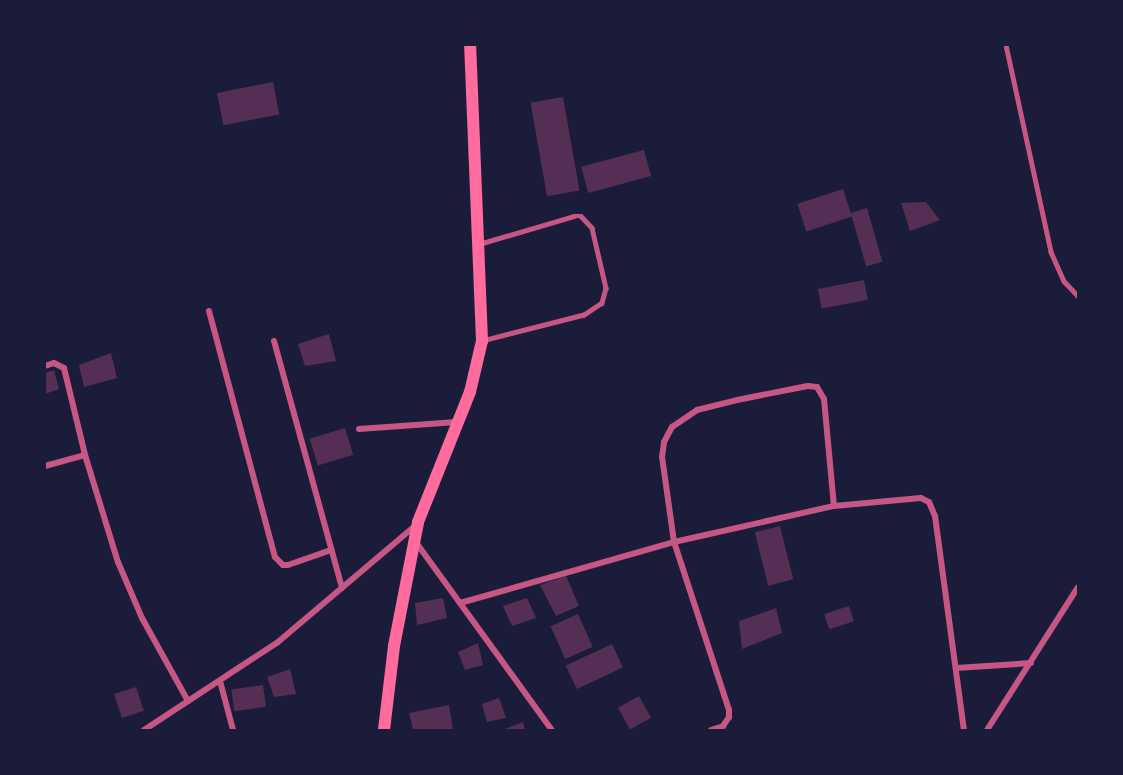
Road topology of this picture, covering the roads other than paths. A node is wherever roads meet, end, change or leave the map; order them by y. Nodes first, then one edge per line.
1 (470, 45) edge
2 (1006, 45) edge
3 (479, 243) junction
4 (1078, 296) edge
5 (208, 311) dead end
6 (274, 340) dead end
7 (482, 341) junction
8 (45, 366) edge
9 (458, 422) junction
10 (359, 429) dead end
11 (86, 454) junction
12 (45, 466) edge
13 (834, 506) junction
14 (418, 522) junction
15 (415, 540) junction
16 (674, 542) junction
17 (331, 550) junction
18 (1078, 587) edge
19 (342, 588) junction
20 (460, 603) junction
21 (1031, 663) junction
22 (956, 668) junction
23 (220, 681) junction
24 (188, 701) junction
25 (144, 730) edge
26 (233, 730) edge
27 (384, 730) edge
28 (552, 730) edge
29 (711, 730) edge
30 (964, 730) edge
31 (987, 730) edge

1 - 3 main road
2 - 4 lane
3 - 7 main road
3 - 7 lane
5 - 17 street
6 - 17 street
7 - 9 main road
8 - 11 street
9 - 10 street
9 - 14 main road
11 - 12 street
11 - 24 street
13 - 16 street
13 - 16 street
13 - 22 street
14 - 15 main road
14 - 19 street
15 - 20 street
15 - 27 main road
16 - 20 street
16 - 29 street
17 - 19 street
18 - 21 street
19 - 23 street
20 - 28 street
21 - 22 street
21 - 31 street
22 - 30 street
23 - 24 street
23 - 26 street
24 - 25 street

